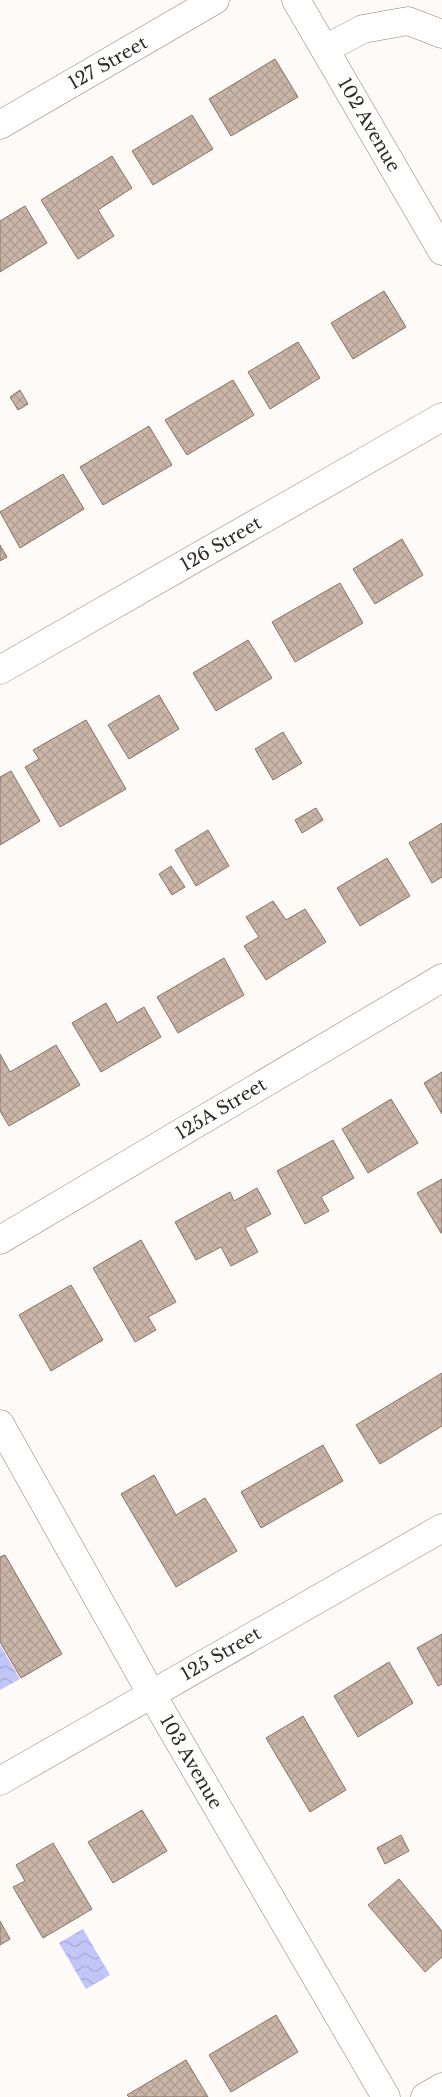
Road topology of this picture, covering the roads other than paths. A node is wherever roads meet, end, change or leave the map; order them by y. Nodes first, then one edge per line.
1 (215, 0) edge
2 (296, 0) edge
3 (442, 34) edge
4 (325, 49) junction
5 (0, 125) edge
6 (442, 251) edge
7 (442, 417) edge
8 (0, 670) edge
9 (442, 978) edge
10 (0, 1240) edge
11 (0, 1424) edge
12 (442, 1528) edge
13 (151, 1693) junction
14 (0, 1781) edge
15 (442, 2087) edge
16 (386, 2097) edge
17 (424, 2097) edge

1 - 5 street, 127 Street
2 - 4 street, 102 Avenue
3 - 4 street
4 - 6 street, 102 Avenue
7 - 8 street, 126 Street
9 - 10 street, 125A Street
11 - 13 street, 103 Avenue
12 - 13 street, 125 Street
13 - 14 street, 125 Street
13 - 16 street, 103 Avenue
15 - 17 street

